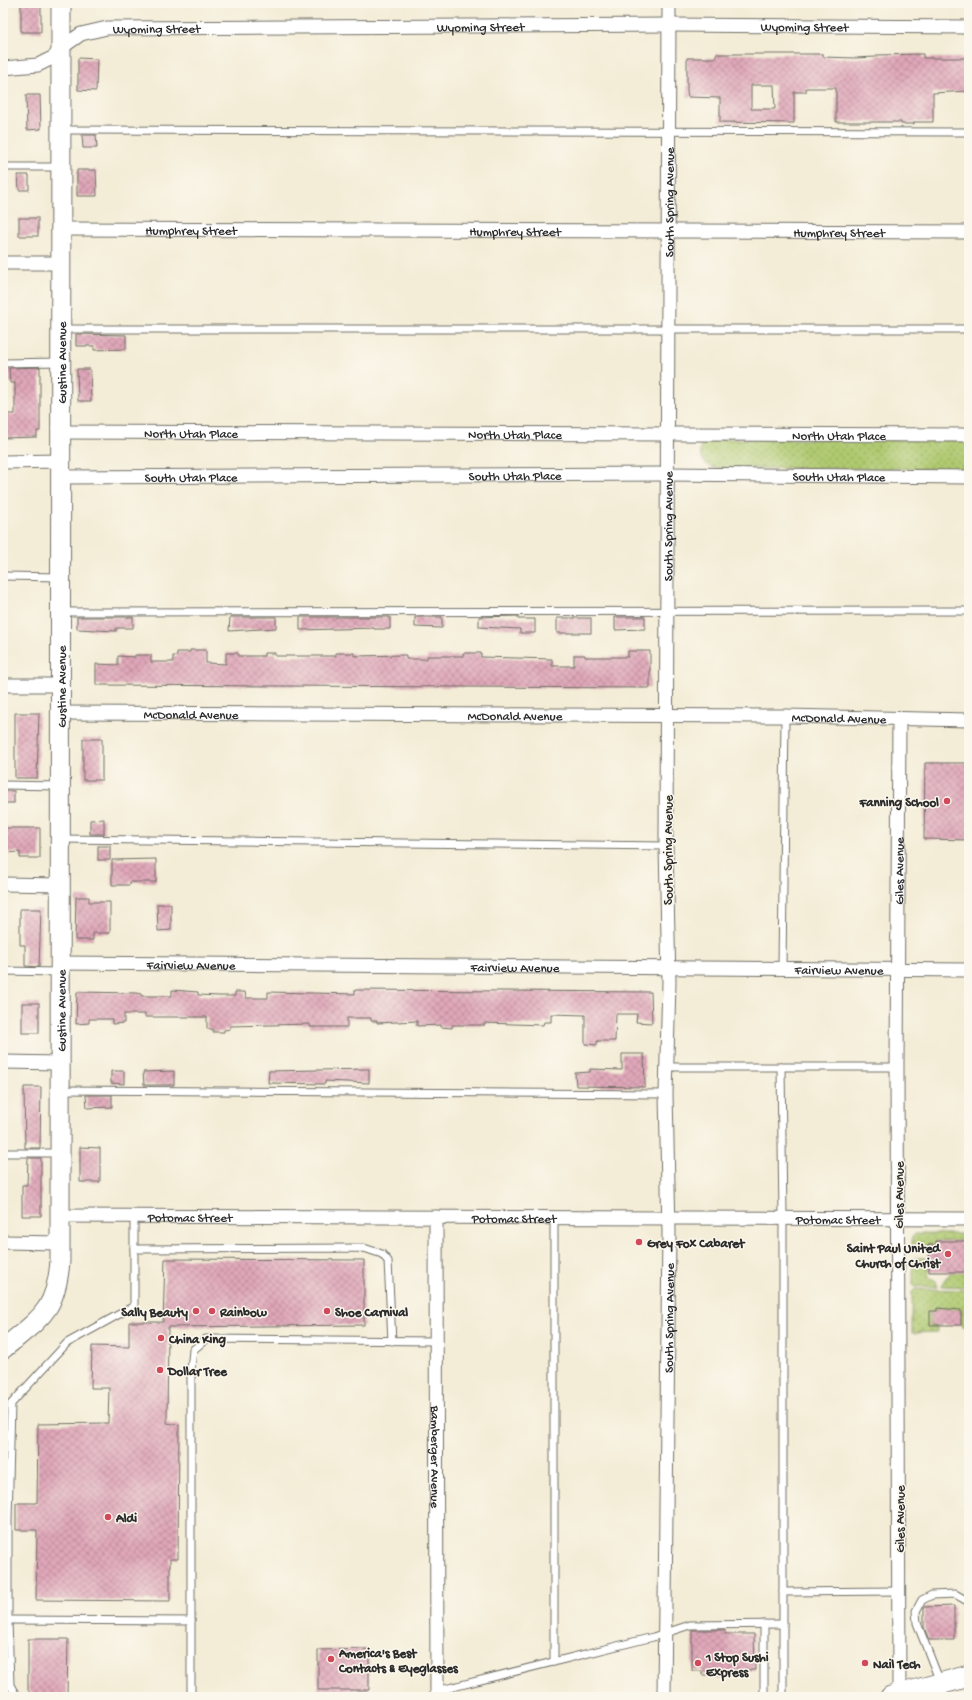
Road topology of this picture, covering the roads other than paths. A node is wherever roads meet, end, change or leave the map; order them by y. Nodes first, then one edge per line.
1 (61, 3) edge
2 (669, 3) edge
3 (669, 25) junction
4 (969, 27) edge
5 (60, 48) junction
6 (3, 68) edge
7 (60, 130) junction
8 (668, 132) junction
9 (969, 132) edge
10 (3, 167) edge
11 (60, 167) junction
12 (60, 229) junction
13 (668, 232) junction
14 (969, 232) edge
15 (3, 263) edge
16 (60, 264) junction
17 (60, 329) junction
18 (668, 329) junction
19 (969, 329) edge
20 (60, 362) junction
21 (3, 363) edge
22 (60, 432) junction
23 (668, 435) junction
24 (969, 435) edge
25 (3, 462) edge
26 (60, 469) junction
27 (667, 474) junction
28 (969, 477) edge
29 (3, 576) edge
30 (60, 577) junction
31 (969, 611) edge
32 (60, 612) junction
33 (667, 612) junction
34 (3, 685) edge
35 (60, 685) junction
36 (60, 713) junction
37 (667, 716) junction
38 (785, 716) junction
39 (899, 720) junction
40 (969, 720) edge
41 (3, 785) edge
42 (60, 786) junction
43 (60, 838) junction
44 (666, 846) junction
45 (3, 884) edge
46 (60, 885) junction
47 (668, 966) junction
48 (60, 967) junction
49 (782, 969) junction
50 (898, 969) junction
51 (969, 970) edge
52 (3, 971) edge
53 (3, 1062) edge
54 (60, 1063) junction
55 (666, 1067) junction
56 (781, 1067) junction
57 (897, 1067) junction
58 (60, 1090) junction
59 (666, 1094) junction
60 (3, 1153) edge
61 (60, 1153) junction
62 (60, 1216) junction
63 (134, 1216) junction
64 (436, 1217) junction
65 (554, 1217) junction
66 (669, 1217) junction
67 (783, 1217) junction
68 (898, 1218) junction
69 (969, 1219) edge
70 (3, 1242) edge
71 (60, 1243) junction
72 (134, 1249) junction
73 (392, 1341) junction
74 (436, 1341) junction
75 (3, 1349) edge
76 (899, 1591) junction
77 (783, 1592) junction
78 (969, 1602) edge
79 (8, 1620) junction
80 (191, 1621) junction
81 (764, 1624) junction
82 (783, 1624) junction
83 (666, 1633) junction
84 (554, 1662) junction
85 (969, 1676) edge
86 (940, 1684) junction
87 (437, 1694) edge
88 (895, 1696) edge
89 (17, 1697) edge
90 (191, 1697) edge
91 (664, 1697) edge
92 (764, 1697) edge
93 (783, 1697) edge

1 - 5 street, Gustine Avenue
2 - 3 street, South Spring Avenue
3 - 4 street, Wyoming Street
3 - 5 street, Wyoming Street
3 - 8 street, South Spring Avenue
5 - 6 street, Wyoming Street
5 - 7 street, Gustine Avenue
7 - 8 lane
7 - 11 street, Gustine Avenue
8 - 9 lane
8 - 13 street, South Spring Avenue
10 - 11 lane
11 - 12 street, Gustine Avenue
12 - 13 street, Humphrey Street
12 - 16 street, Gustine Avenue
13 - 14 street, Humphrey Street
13 - 18 street, South Spring Avenue
15 - 16 street
16 - 17 street, Gustine Avenue
17 - 18 lane
17 - 20 street, Gustine Avenue
18 - 19 lane
18 - 23 street, South Spring Avenue
20 - 21 lane
20 - 22 street, Gustine Avenue
22 - 23 street, North Utah Place
22 - 26 street, Gustine Avenue
23 - 24 street, North Utah Place
23 - 27 street, South Spring Avenue
25 - 26 street, South Utah Place
26 - 27 street, South Utah Place
26 - 30 street, Gustine Avenue
27 - 28 street, South Utah Place
27 - 33 street, South Spring Avenue
29 - 30 lane
30 - 32 street, Gustine Avenue
31 - 33 lane
32 - 33 lane
32 - 35 street, Gustine Avenue
33 - 37 street, South Spring Avenue
34 - 35 street
35 - 36 street, Gustine Avenue
36 - 37 street, McDonald Avenue
36 - 42 street, Gustine Avenue
37 - 38 street, McDonald Avenue
37 - 44 street, South Spring Avenue
38 - 39 street, McDonald Avenue
38 - 49 lane
39 - 40 street, McDonald Avenue
39 - 50 street, Giles Avenue
41 - 42 lane
42 - 43 street, Gustine Avenue
43 - 44 lane
43 - 46 street, Gustine Avenue
44 - 47 street, South Spring Avenue
45 - 46 street
46 - 48 street, Gustine Avenue
47 - 48 street, Fairview Avenue
47 - 49 street, Fairview Avenue
47 - 55 street, South Spring Avenue
48 - 52 lane
48 - 54 street, Gustine Avenue
49 - 50 street, Fairview Avenue
50 - 51 street, Fairview Avenue
50 - 57 street, Giles Avenue
53 - 54 street
54 - 58 street, Gustine Avenue
55 - 56 lane
55 - 59 street, South Spring Avenue
56 - 57 lane
56 - 67 lane
57 - 68 street, Giles Avenue
58 - 59 lane
58 - 61 street, Gustine Avenue
59 - 66 street, South Spring Avenue
60 - 61 lane
61 - 62 street, Gustine Avenue
62 - 63 street, Potomac Street
62 - 71 street, Gustine Avenue
63 - 64 street, Potomac Street
63 - 72 lane
64 - 65 street, Potomac Street
64 - 74 street, Bamberger Avenue
65 - 66 street, Potomac Street
65 - 84 lane
66 - 67 street, Potomac Street
66 - 83 street, South Spring Avenue
67 - 68 street, Potomac Street
67 - 77 lane
68 - 69 street, Potomac Street
68 - 76 street, Giles Avenue
70 - 71 street
71 - 75 street, Gustine Avenue
72 - 73 lane
72 - 79 lane
73 - 74 lane
73 - 80 lane
74 - 87 street, Bamberger Avenue
76 - 77 lane
76 - 88 street, Giles Avenue
77 - 82 lane
78 - 86 lane
79 - 80 lane
79 - 89 lane
80 - 90 lane
81 - 82 lane
81 - 83 lane
81 - 92 lane
82 - 93 lane
83 - 84 lane
83 - 91 street, South Spring Avenue
84 - 87 lane
85 - 86 main road
86 - 88 main road

